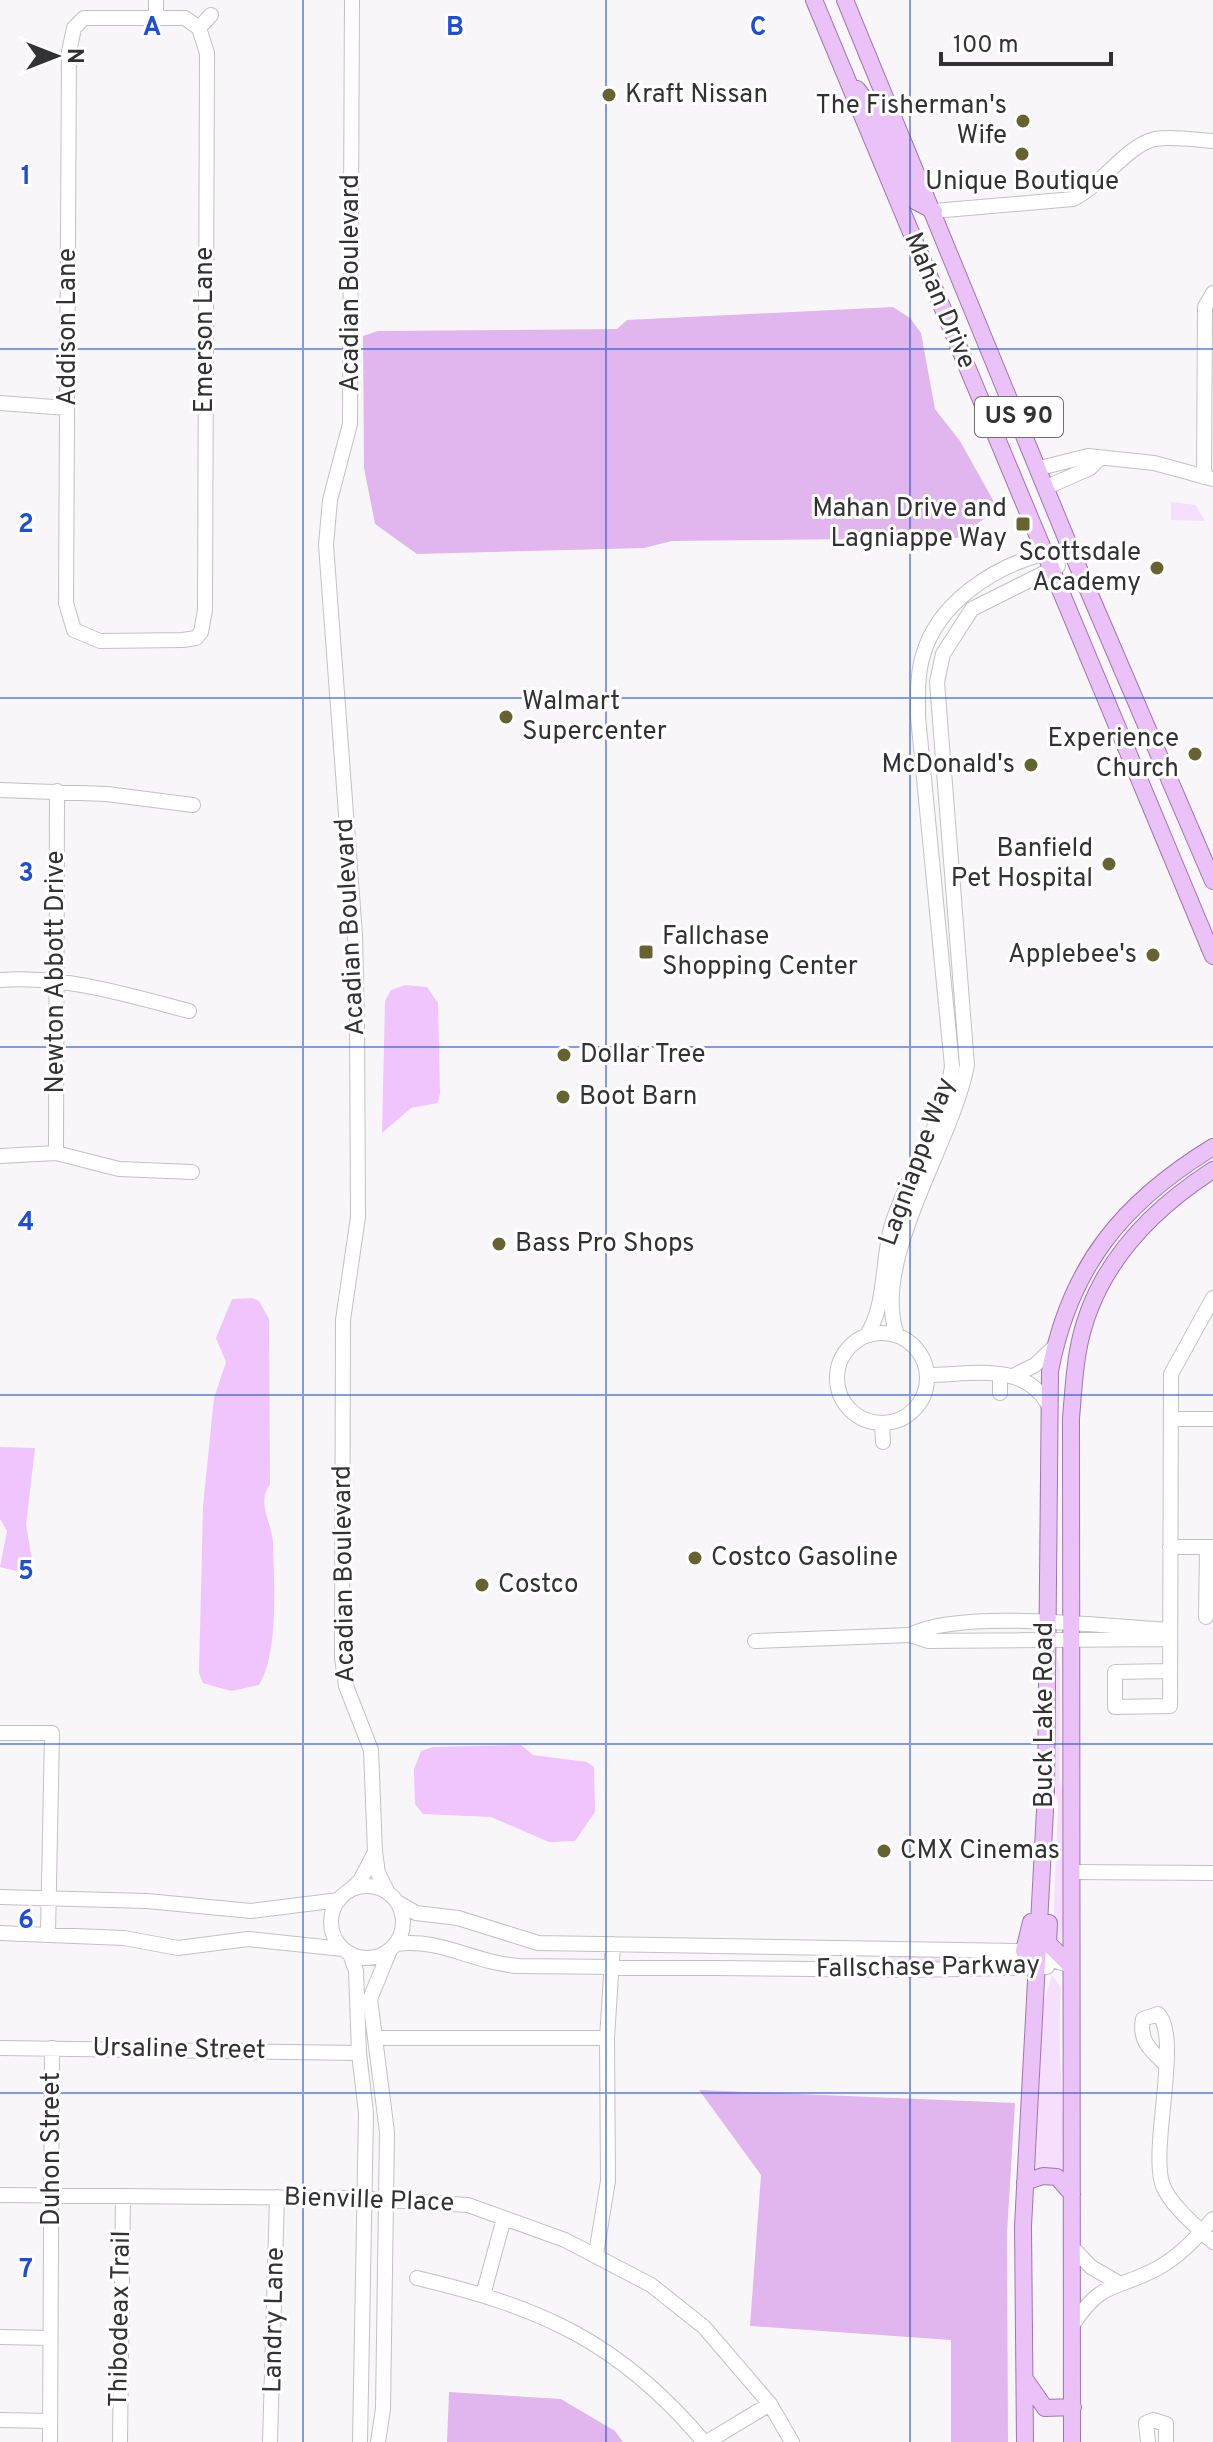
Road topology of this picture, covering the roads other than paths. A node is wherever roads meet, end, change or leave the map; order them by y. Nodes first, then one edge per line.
1 (156, 0) edge
2 (352, 0) edge
3 (814, 0) edge
4 (845, 0) edge
5 (211, 15) dead end
6 (156, 17) junction
7 (199, 28) junction
8 (843, 72) junction
9 (1213, 141) edge
10 (934, 211) junction
11 (1213, 293) edge
12 (0, 403) edge
13 (67, 408) junction
14 (1098, 460) junction
15 (1040, 468) junction
16 (1209, 478) edge
17 (1047, 487) junction
18 (1044, 553) junction
19 (1073, 555) junction
20 (1052, 571) junction
21 (70, 634) joint
22 (1144, 788) junction
23 (0, 790) edge
24 (57, 791) junction
25 (1178, 798) junction
26 (193, 805) dead end
27 (947, 828) junction
28 (929, 829) junction
29 (1213, 881) edge
30 (958, 953) junction
31 (942, 955) junction
32 (1213, 956) edge
33 (0, 980) edge
34 (56, 982) junction
35 (189, 1011) dead end
36 (957, 1079) junction
37 (1213, 1147) edge
38 (56, 1153) junction
39 (0, 1156) edge
40 (1213, 1170) edge
41 (192, 1172) dead end
42 (876, 1224) dead end
43 (899, 1230) junction
44 (1213, 1298) edge
45 (897, 1335) junction
46 (866, 1336) junction
47 (1054, 1347) junction
48 (927, 1375) junction
49 (1007, 1375) junction
50 (1000, 1393) dead end
51 (1048, 1404) junction
52 (1171, 1419) junction
53 (1213, 1419) edge
54 (882, 1423) junction
55 (883, 1442) dead end
56 (1170, 1547) junction
57 (1210, 1547) edge
58 (1206, 1617) dead end
59 (1046, 1624) junction
60 (1070, 1624) junction
61 (1116, 1633) junction
62 (910, 1635) junction
63 (1170, 1635) junction
64 (755, 1641) dead end
65 (1046, 1642) junction
66 (1070, 1642) junction
67 (1170, 1671) junction
68 (0, 1733) edge
69 (1046, 1791) junction
70 (375, 1852) junction
71 (1071, 1872) junction
72 (1213, 1873) edge
73 (344, 1895) junction
74 (0, 1897) edge
75 (392, 1898) junction
76 (49, 1900) junction
77 (0, 1933) edge
78 (48, 1933) junction
79 (613, 1944) junction
80 (393, 1947) junction
81 (878, 1947) junction
82 (347, 1951) junction
83 (1033, 1958) junction
84 (1070, 1965) junction
85 (612, 1967) junction
86 (877, 1969) junction
87 (375, 2038) junction
88 (607, 2038) junction
89 (0, 2048) edge
90 (52, 2048) junction
91 (359, 2053) junction
92 (1164, 2063) dead end
93 (1025, 2182) junction
94 (1072, 2194) junction
95 (0, 2195) edge
96 (52, 2195) junction
97 (123, 2196) junction
98 (277, 2197) junction
99 (365, 2198) junction
100 (384, 2200) junction
101 (504, 2218) junction
102 (1213, 2219) edge
103 (1207, 2236) edge
104 (1073, 2248) junction
105 (596, 2254) junction
106 (417, 2278) dead end
107 (1117, 2282) junction
108 (483, 2295) junction
109 (1074, 2323) junction
110 (0, 2337) edge
111 (50, 2338) junction
112 (1024, 2377) junction
113 (770, 2404) junction
114 (1073, 2407) junction
115 (0, 2420) edge
116 (50, 2421) junction
117 (50, 2442) edge
118 (120, 2442) edge
119 (270, 2442) edge
120 (360, 2442) edge
121 (378, 2442) edge
122 (705, 2442) edge
123 (792, 2442) edge
124 (1025, 2442) edge
125 (1072, 2442) edge
126 (1148, 2442) edge
127 (1166, 2442) edge

1 - 6 street
2 - 70 street, Acadian Boulevard
3 - 8 main road, Mahan Drive / US 90
4 - 10 main road, Mahan Drive / US 90
5 - 7 street
6 - 7 street
6 - 13 street, Addison Lane
7 - 21 street, Emerson Lane
8 - 10 main road
8 - 18 main road, Mahan Drive / US 90
9 - 10 street
10 - 15 main road, Mahan Drive / US 90
11 - 16 street
12 - 13 street
13 - 21 street, Addison Lane
14 - 15 street
14 - 16 street
14 - 17 street
15 - 17 main road, Mahan Drive / US 90
17 - 19 main road, Mahan Drive / US 90
18 - 19 street, Lagniappe Way
18 - 20 main road, Mahan Drive / US 90
18 - 28 street, Lagniappe Way
19 - 20 street, Lagniappe Way
19 - 25 main road, Mahan Drive / US 90
20 - 22 main road, Mahan Drive / US 90
20 - 27 street, Lagniappe Way
22 - 25 main road
22 - 32 main road, Mahan Drive / US 90
23 - 24 street
24 - 26 street
24 - 34 street, Newton Abbott Drive
25 - 29 main road, Mahan Drive / US 90
27 - 28 street
27 - 30 street, Lagniappe Way
28 - 31 street, Lagniappe Way
30 - 31 street
30 - 36 street, Lagniappe Way
31 - 36 street, Lagniappe Way
33 - 34 street
34 - 35 street
34 - 38 street, Newton Abbott Drive
36 - 43 street, Lagniappe Way
37 - 47 main road, Buck Lake Road
38 - 39 street
38 - 41 street
40 - 60 main road, Buck Lake Road
42 - 43 street
43 - 45 street, Lagniappe Way
43 - 46 street, Lagniappe Way
44 - 52 street
45 - 46 street
45 - 48 street
46 - 54 street
47 - 49 street
47 - 51 main road, Buck Lake Road
48 - 49 street
48 - 54 street
49 - 50 street
49 - 51 street
51 - 59 main road, Buck Lake Road
52 - 53 street
52 - 56 street
54 - 55 street
56 - 57 street
56 - 63 street
57 - 58 street
59 - 60 street
59 - 62 street
59 - 65 main road, Buck Lake Road
60 - 61 street
60 - 66 main road, Buck Lake Road
61 - 63 street
61 - 63 street
61 - 66 street
62 - 64 street
62 - 65 street
63 - 67 street
65 - 66 street
65 - 69 main road, Buck Lake Road
66 - 71 main road, Buck Lake Road
67 - 67 street
68 - 76 street
69 - 83 main road, Buck Lake Road
69 - 84 main road
70 - 73 street
70 - 75 street, Acadian Boulevard
71 - 72 street
71 - 84 main road, Buck Lake Road
73 - 75 street
73 - 76 street
73 - 82 street
74 - 76 street
75 - 79 street, Fallschase Parkway
75 - 80 street
76 - 78 street
77 - 78 street
78 - 82 street
79 - 81 street, Fallschase Parkway
79 - 85 street
80 - 82 street
80 - 85 street, Fallschase Parkway
80 - 87 street
81 - 83 street, Fallschase Parkway
81 - 86 street
82 - 91 street
83 - 84 street, Fallschase Parkway
83 - 86 street, Fallschase Parkway
83 - 93 main road, Buck Lake Road
84 - 94 main road, Buck Lake Road
85 - 86 street, Fallschase Parkway
85 - 88 street
87 - 88 street
87 - 100 street
88 - 105 street
89 - 90 street, Ursaline Street
90 - 91 street, Ursaline Street
90 - 96 street, Duhon Street
91 - 99 street
92 - 103 street
93 - 94 main road
93 - 112 main road, Buck Lake Road
94 - 104 main road, Buck Lake Road
95 - 96 street, Bienville Place
96 - 97 street, Bienville Place
96 - 111 street, Duhon Street
97 - 98 street, Bienville Place
97 - 118 street, Thibodeax Trail
98 - 99 street, Bienville Place
98 - 119 street, Landry Lane
99 - 100 street, Bienville Place
99 - 120 street
100 - 101 street, Bienville Place
100 - 121 street
101 - 105 street, Bienville Place
101 - 108 street
102 - 103 street
103 - 107 street
104 - 107 street
104 - 109 main road, Buck Lake Road
105 - 113 street, Bienville Place
106 - 108 street
107 - 109 street
108 - 122 street
109 - 114 main road, Buck Lake Road
110 - 111 street
111 - 116 street, Duhon Street
112 - 114 main road
112 - 124 main road, Buck Lake Road
113 - 122 street
113 - 123 street, Bienville Place
114 - 125 main road, Buck Lake Road
115 - 116 street
116 - 117 street, Duhon Street
126 - 127 street

